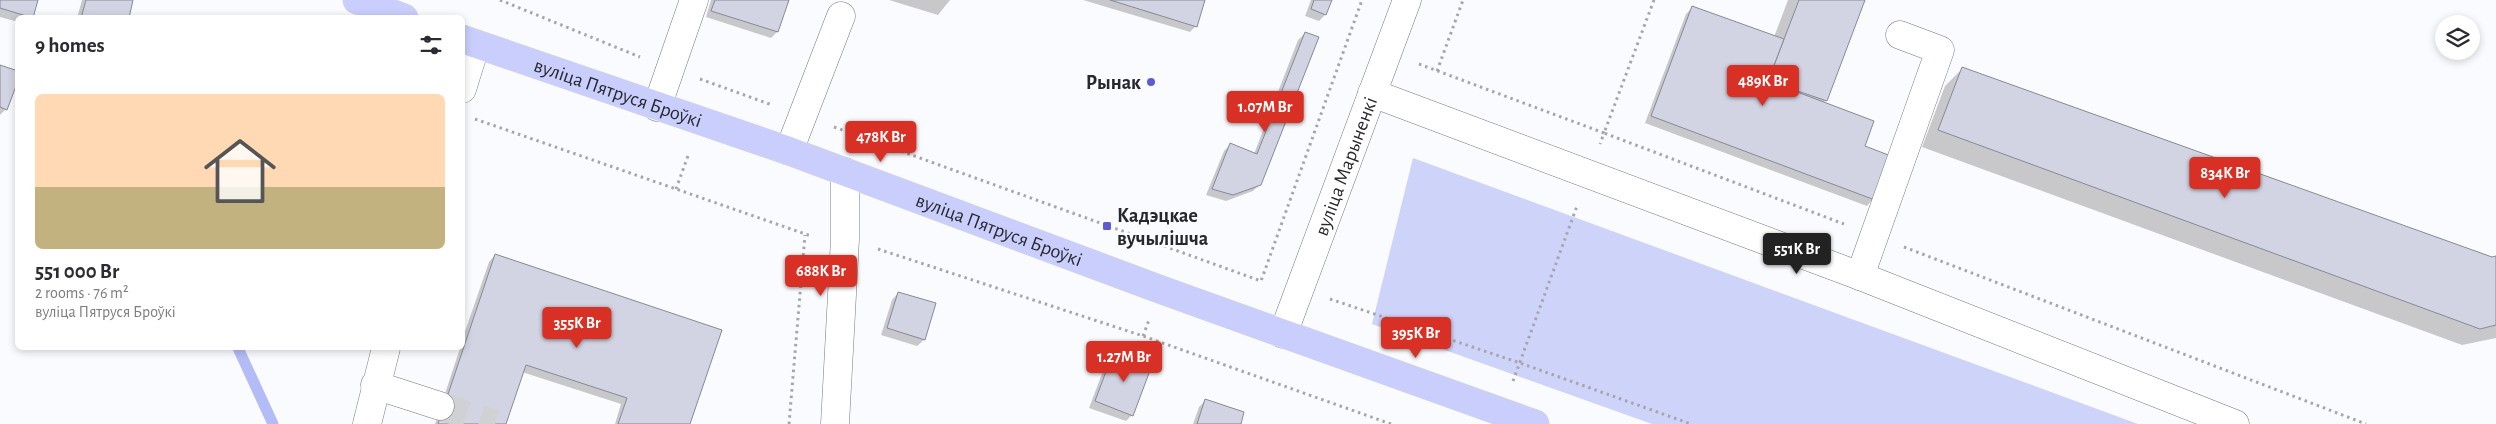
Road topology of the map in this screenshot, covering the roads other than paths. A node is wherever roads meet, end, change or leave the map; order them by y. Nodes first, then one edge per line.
1 (357, 0) edge
2 (694, 0) edge
3 (1407, 0) edge
4 (396, 15) edge
5 (841, 16) dead end
6 (1900, 35) dead end
7 (469, 42) edge
8 (465, 69) edge
9 (1372, 93) junction
10 (657, 107) junction
11 (788, 151) junction
12 (845, 172) junction
13 (1860, 276) junction
14 (1283, 334) junction
15 (385, 350) edge
16 (375, 385) junction
17 (440, 406) tunnel mouth
18 (367, 424) edge
19 (835, 424) edge
20 (1534, 424) edge
21 (2235, 424) edge

1 - 4 main road
2 - 10 street
3 - 9 street, вуліца Марыненкі
5 - 11 street
6 - 13 street
7 - 8 street
7 - 10 main road, вуліца Пятруся Броўкі
9 - 13 street
9 - 14 street, вуліца Марыненкі
10 - 11 main road, вуліца Пятруся Броўкі
11 - 12 main road, вуліца Пятруся Броўкі
12 - 14 main road, вуліца Пятруся Броўкі
12 - 19 street
13 - 21 street
14 - 20 main road, вуліца Пятруся Броўкі
15 - 16 street
16 - 17 street
16 - 18 street

